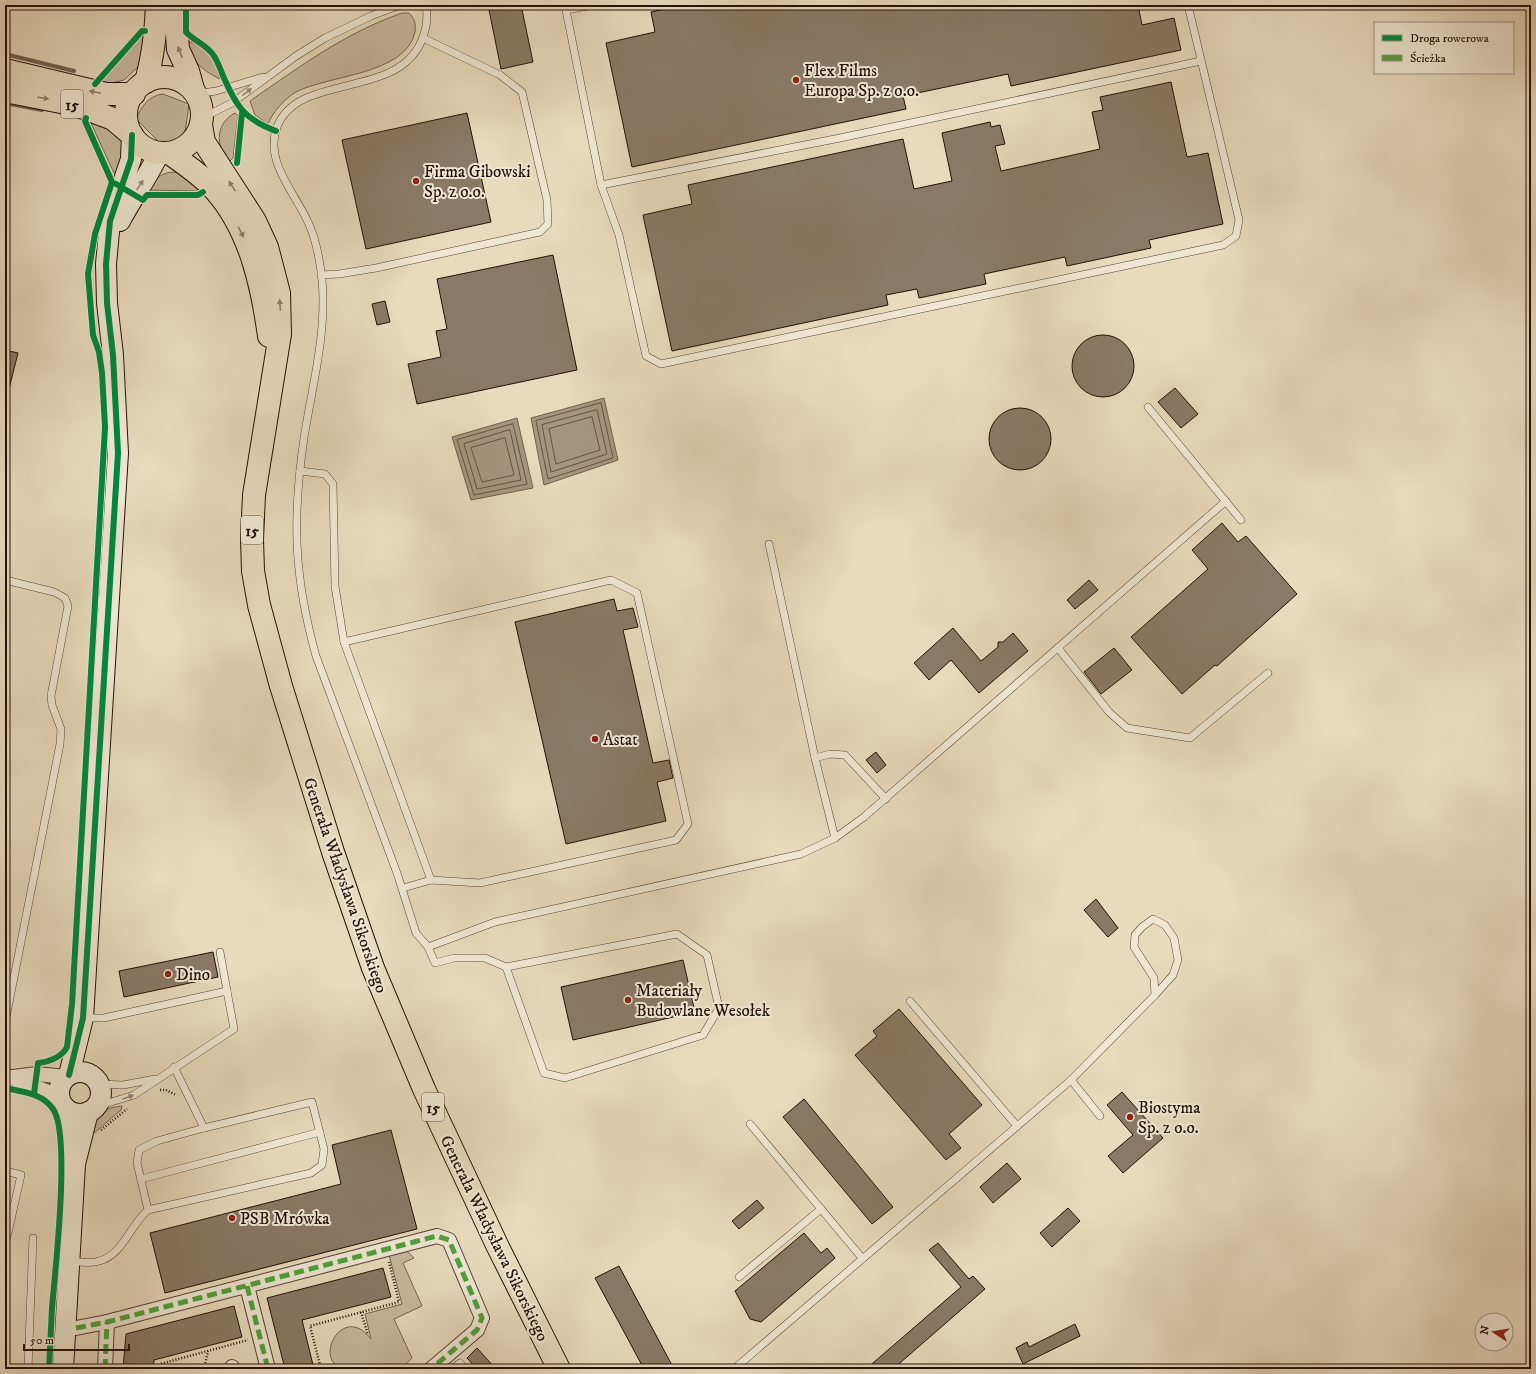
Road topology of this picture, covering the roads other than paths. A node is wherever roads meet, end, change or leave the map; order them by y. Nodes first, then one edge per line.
1 (157, 5) edge
2 (175, 5) edge
3 (400, 5) edge
4 (426, 5) edge
5 (593, 5) edge
6 (1188, 5) edge
7 (566, 8) edge
8 (423, 38) junction
9 (1201, 61) junction
10 (5, 70) edge
11 (269, 75) junction
12 (140, 88) junction
13 (5, 91) edge
14 (194, 91) junction
15 (201, 122) junction
16 (132, 134) junction
17 (164, 153) junction
18 (601, 185) junction
19 (108, 244) junction
20 (321, 275) junction
21 (273, 371) junction
22 (1148, 407) dead end
23 (300, 470) junction
24 (1226, 501) junction
25 (1241, 520) dead end
26 (769, 544) dead end
27 (5, 580) edge
28 (344, 642) junction
29 (1058, 648) junction
30 (1268, 674) dead end
31 (815, 758) junction
32 (886, 799) junction
33 (835, 838) junction
34 (431, 880) junction
35 (403, 888) junction
36 (428, 947) junction
37 (220, 952) dead end
38 (506, 967) junction
39 (228, 991) junction
40 (8, 995) edge
41 (1155, 995) junction
42 (910, 1001) dead end
43 (83, 1018) junction
44 (5, 1023) edge
45 (174, 1067) junction
46 (9, 1076) edge
47 (67, 1076) junction
48 (157, 1078) junction
49 (96, 1080) junction
50 (1071, 1080) junction
51 (62, 1102) junction
52 (91, 1110) junction
53 (1100, 1116) dead end
54 (750, 1124) dead end
55 (1017, 1126) junction
56 (204, 1128) junction
57 (320, 1132) junction
58 (75, 1164) junction
59 (5, 1171) edge
60 (141, 1179) junction
61 (821, 1209) junction
62 (148, 1210) junction
63 (33, 1238) dead end
64 (5, 1242) edge
65 (862, 1258) junction
66 (69, 1261) junction
67 (739, 1277) dead end
68 (247, 1286) junction
69 (108, 1322) junction
70 (71, 1328) junction
71 (28, 1369) edge
72 (63, 1369) edge
73 (105, 1369) edge
74 (268, 1369) edge
75 (431, 1369) edge
76 (452, 1369) edge
77 (465, 1369) edge
78 (559, 1369) edge
79 (734, 1369) edge

1 - 12 main road
14 -> 2 main road
3 - 11 lane
4 - 8 lane
5 - 7 lane
6 - 9 lane
7 - 18 lane
8 - 20 lane
8 - 20 lane
9 - 18 lane
9 - 18 lane
12 -> 10 main road, 15
11 - 14 lane
15 -> 11 lane
12 - 14 main road, 15
12 - 16 main road
13 -> 16 main road, 15
14 - 15 main road, 15
15 - 17 main road
21 -> 15 main road, Generała Władysława Sikorskiego / 15
16 - 17 main road, 15
16 - 19 street
19 -> 17 street
17 -> 21 main road, Generała Władysława Sikorskiego / 15
19 - 43 street
20 - 23 lane
21 - 78 main road, Generała Władysława Sikorskiego / 15
22 - 24 lane
23 - 28 lane
23 - 35 lane
24 - 25 lane
24 - 29 lane
26 - 31 lane
27 - 40 lane
28 - 34 lane
28 - 34 lane
29 - 30 lane
29 - 32 lane
31 - 32 lane
31 - 33 lane
32 - 33 lane
33 - 36 lane
34 - 35 lane
35 - 36 lane
36 - 38 lane
37 - 39 lane
38 - 38 lane
39 - 43 lane
39 - 45 lane
40 - 44 lane
41 - 41 lane
41 - 50 lane
42 - 55 lane
43 - 47 street
43 - 49 street
45 - 48 lane
45 - 56 lane
46 - 47 street
46 - 51 street
47 - 49 street
47 - 51 street
48 - 49 lane
52 -> 48 lane
49 - 52 street
50 - 53 lane
50 - 55 lane
51 - 52 street
51 - 58 street
52 - 58 street
54 - 61 lane
55 - 65 lane
56 - 57 lane
56 - 60 lane
57 - 60 lane
57 - 62 lane
58 - 66 street
59 - 64 lane
60 - 62 lane
61 - 65 lane
61 - 67 lane
62 - 66 lane
63 - 71 lane
65 - 79 lane
66 - 70 street
68 - 69 street
68 - 74 street
68 - 75 street
69 - 70 street
69 - 73 street
70 - 72 street
76 - 77 lane

